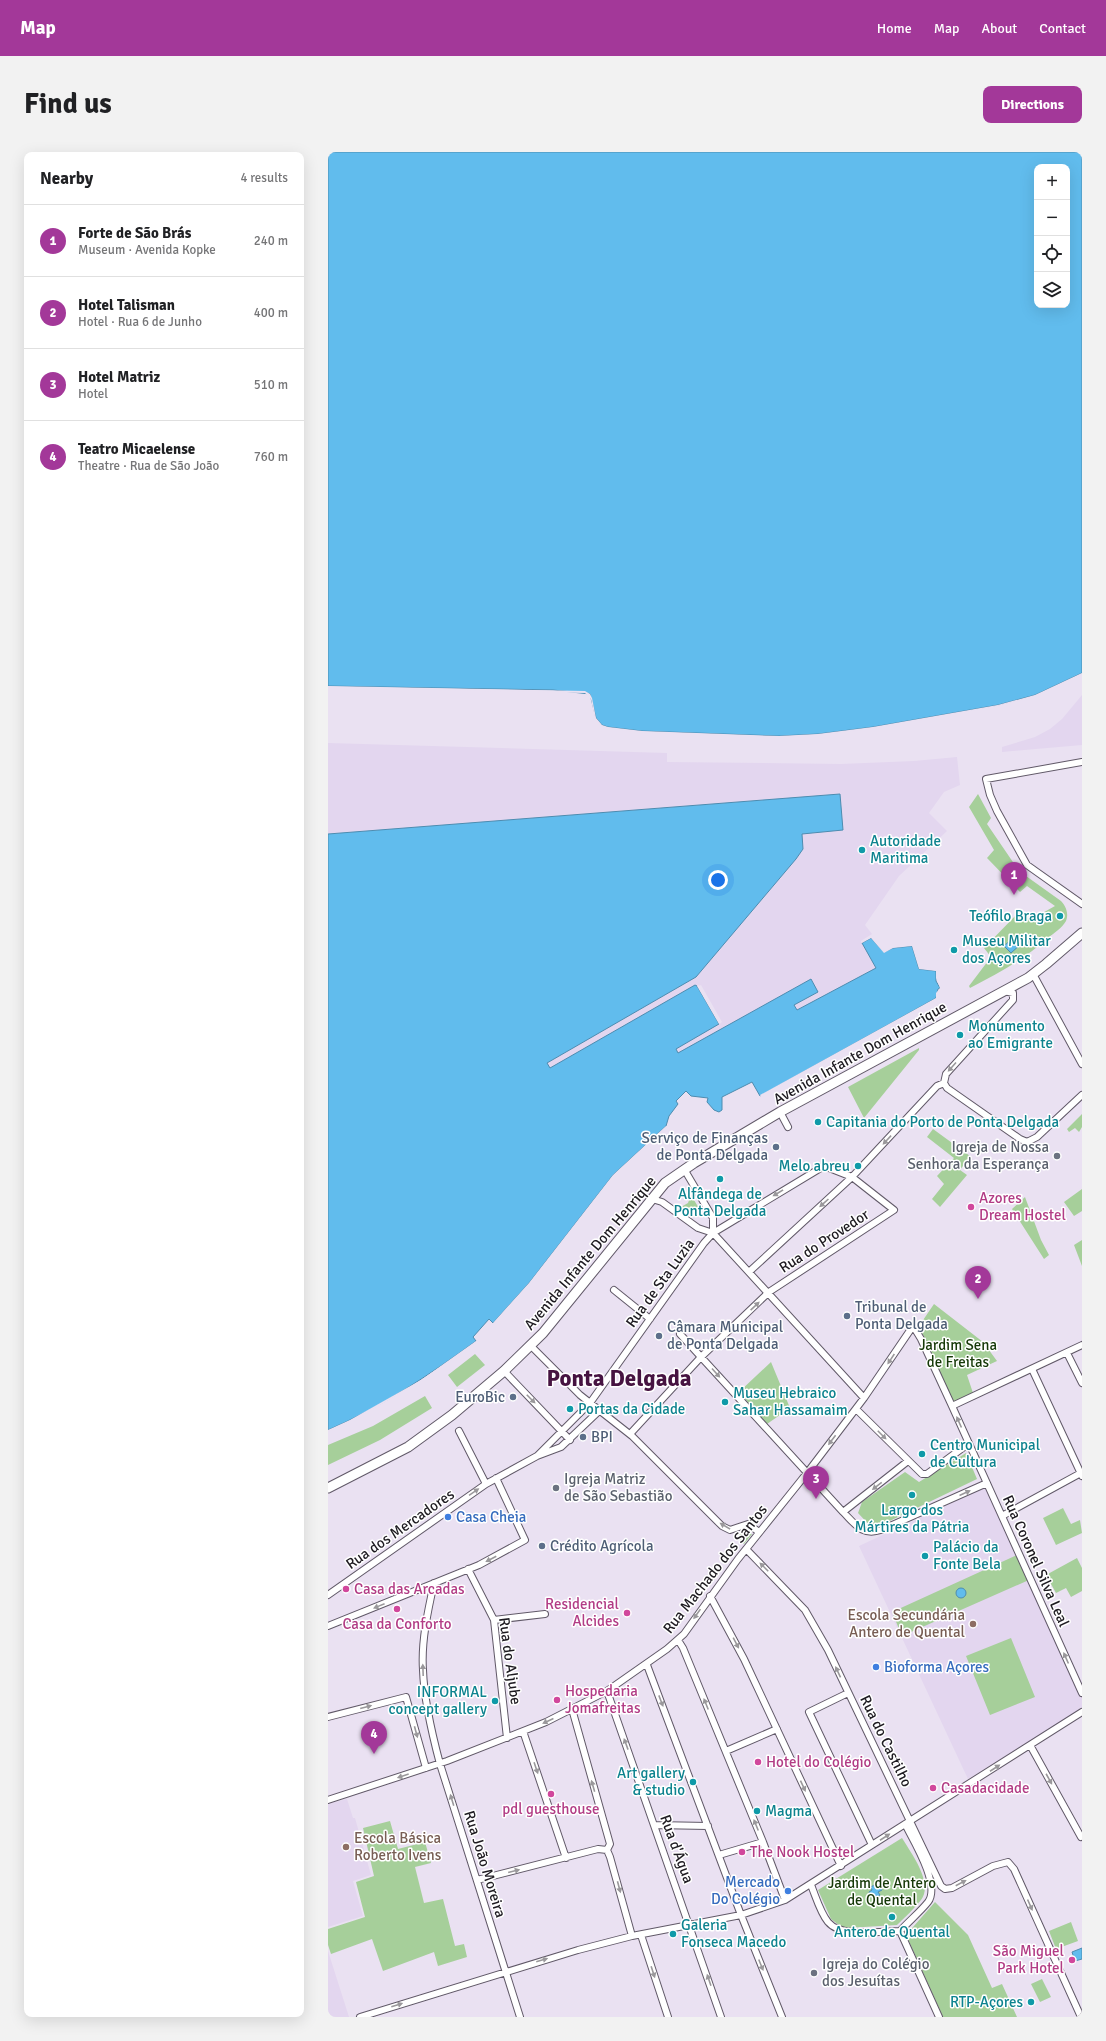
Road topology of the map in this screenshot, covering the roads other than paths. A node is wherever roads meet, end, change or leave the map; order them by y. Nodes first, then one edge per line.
1 (1082, 762) edge
2 (1082, 904) edge
3 (1082, 933) edge
4 (1034, 974) junction
5 (1004, 992) junction
6 (1082, 1064) edge
7 (944, 1083) junction
8 (1082, 1095) edge
9 (780, 1112) junction
10 (788, 1127) dead end
11 (684, 1169) junction
12 (852, 1177) junction
13 (652, 1198) junction
14 (714, 1233) junction
15 (750, 1271) junction
16 (614, 1290) dead end
17 (769, 1292) junction
18 (650, 1319) junction
19 (913, 1326) joint
20 (680, 1334) dead end
21 (1082, 1345) edge
22 (531, 1346) junction
23 (1067, 1353) junction
24 (701, 1357) junction
25 (1032, 1370) junction
26 (504, 1372) junction
27 (1082, 1383) edge
28 (864, 1398) junction
29 (590, 1403) junction
30 (952, 1406) junction
31 (856, 1409) junction
32 (600, 1410) junction
33 (459, 1431) dead end
34 (563, 1432) junction
35 (630, 1434) junction
36 (570, 1440) junction
37 (968, 1444) junction
38 (537, 1456) junction
39 (908, 1461) junction
40 (807, 1473) junction
41 (1081, 1475) edge
42 (496, 1478) junction
43 (987, 1483) junction
44 (486, 1484) junction
45 (328, 1488) edge
46 (843, 1512) junction
47 (1002, 1516) junction
48 (759, 1532) junction
49 (746, 1549) junction
50 (468, 1569) junction
51 (438, 1581) junction
52 (328, 1595) edge
53 (710, 1596) junction
54 (545, 1614) dead end
55 (494, 1620) junction
56 (328, 1626) edge
57 (678, 1640) junction
58 (647, 1664) junction
59 (607, 1691) junction
60 (848, 1693) junction
61 (1082, 1694) edge
62 (572, 1709) junction
63 (1082, 1712) edge
64 (328, 1717) edge
65 (777, 1729) junction
66 (523, 1731) junction
67 (507, 1738) junction
68 (1030, 1745) junction
69 (726, 1751) junction
70 (440, 1764) junction
71 (426, 1768) junction
72 (328, 1800) edge
73 (907, 1822) junction
74 (654, 1825) junction
75 (708, 1826) junction
76 (1081, 1837) dead end
77 (763, 1842) junction
78 (872, 1845) junction
79 (607, 1850) junction
80 (718, 1855) junction
81 (566, 1858) junction
82 (841, 1866) junction
83 (476, 1880) junction
84 (811, 1886) junction
85 (785, 1900) junction
86 (741, 1915) junction
87 (690, 1926) junction
88 (900, 1931) junction
89 (641, 1935) junction
90 (632, 1936) junction
91 (505, 1971) junction
92 (361, 2017) edge
93 (520, 2017) edge
94 (668, 2017) edge
95 (721, 2017) edge
96 (782, 2017) edge
97 (939, 2017) edge
98 (1081, 2017) edge

1 - 2 street
3 - 4 main road, Avenida Infante Dom Henrique
4 - 5 main road, Avenida Infante Dom Henrique
4 - 6 street
5 -> 7 street
5 - 9 main road, Avenida Infante Dom Henrique
7 - 8 street
7 -> 12 street
9 - 10 street
9 - 11 main road, Avenida Infante Dom Henrique
11 - 13 main road, Avenida Infante Dom Henrique
11 - 14 street
12 -> 14 street, Rua de Sta Luzia
12 -> 15 street
12 - 17 street, Rua do Provedor
13 - 14 street
13 - 22 main road, Avenida Infante Dom Henrique
14 - 15 street
14 - 18 street, Rua de Sta Luzia
15 - 17 street
16 - 18 street
24 -> 17 street, Rua do Provedor
17 - 28 street
18 - 29 street, Rua de Sta Luzia
19 -> 28 street, Rua Machado dos Santos
19 - 30 street, Rua Coronel Silva Leal
20 - 24 street
21 - 23 street
22 - 26 main road, Avenida Infante Dom Henrique
22 - 29 street
23 - 25 street
23 - 27 street
24 - 35 street, Rua do Provedor
24 -> 40 street
25 - 30 street
25 - 41 street
26 -> 34 street
26 - 45 main road, Avenida Infante Dom Henrique
28 - 31 street, Rua Machado dos Santos
29 - 32 street
29 - 34 street, Rua de Sta Luzia
37 -> 30 street, Rua Coronel Silva Leal
31 -> 39 street
31 -> 40 street, Rua Machado dos Santos
32 - 35 street
32 - 36 street
33 - 44 street
34 - 36 street
34 - 38 street, Rua de Sta Luzia
48 -> 35 street
36 - 38 street
37 - 39 street
37 - 43 street, Rua Coronel Silva Leal
38 - 42 street, Rua dos Mercadores
39 -> 46 street
40 - 46 street
40 - 48 street, Rua Machado dos Santos
41 - 47 street
42 - 44 street, Rua dos Mercadores
42 -> 50 street
46 -> 43 street
43 - 47 street, Rua Coronel Silva Leal
52 -> 44 street, Rua dos Mercadores
61 -> 47 street, Rua Coronel Silva Leal
48 - 49 street, Rua Machado dos Santos
49 - 53 street, Rua Machado dos Santos
60 -> 49 street, Rua do Castilho
50 - 51 street
50 - 55 street, Rua do Aljube
51 -> 56 street
70 -> 51 street, Rua João Moreira
53 -> 57 street, Rua Machado dos Santos
53 -> 65 street
54 - 55 street
55 - 67 street, Rua do Aljube
57 - 58 street, Rua Machado dos Santos
69 -> 57 street
58 - 59 street, Rua Machado dos Santos
58 -> 75 street
59 - 62 street, Rua Machado dos Santos
74 -> 59 street, Rua d'Água
60 - 73 street, Rua do Castilho
60 - 78 street
62 -> 66 street, Rua Machado dos Santos
79 -> 62 street
63 - 68 street
64 -> 71 street
65 - 69 street
65 -> 82 street
66 - 67 street, Rua Machado dos Santos
66 -> 81 street
67 - 70 street, Rua Machado dos Santos
73 -> 68 street
68 -> 76 street
77 -> 69 street
70 - 71 street, Rua Machado dos Santos
83 -> 70 street, Rua João Moreira
71 -> 72 street, Rua Machado dos Santos
78 -> 73 street
73 - 88 street
73 -> 98 street, Rua do Castilho
74 - 75 street
74 - 87 street, Rua d'Água
75 - 80 street
77 - 80 street
77 - 85 street
78 - 82 street
79 - 81 street
79 -> 90 street
80 - 86 street
83 -> 81 street
82 - 84 street
83 - 91 street, Rua João Moreira
84 - 85 street
84 - 88 street
85 - 86 street
86 - 87 street
86 -> 96 street
87 - 89 street
95 -> 87 street, Rua d'Água
88 - 97 street
89 - 90 street
89 -> 94 street
91 -> 90 street
92 -> 91 street
91 - 93 street, Rua João Moreira

